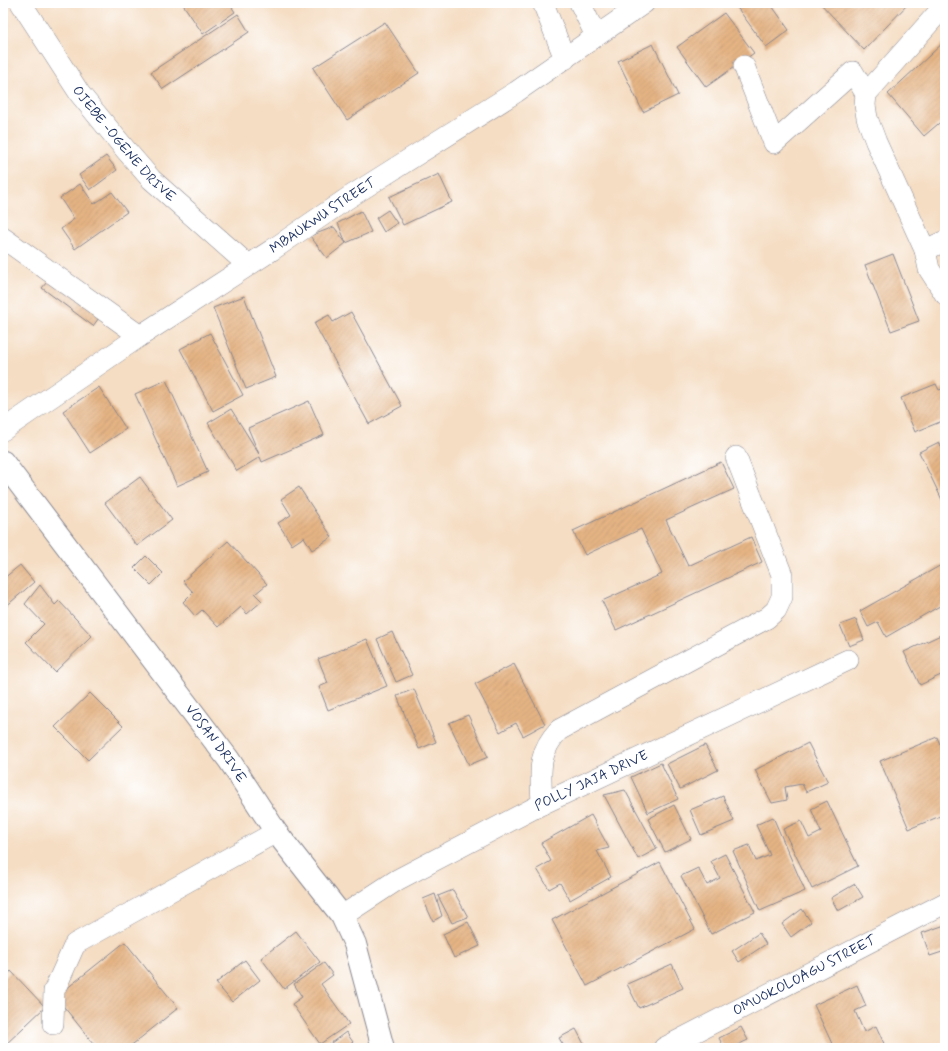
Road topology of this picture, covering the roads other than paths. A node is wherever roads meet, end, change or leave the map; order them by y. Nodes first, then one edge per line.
1 (21, 3) edge
2 (543, 3) edge
3 (580, 3) edge
4 (644, 3) edge
5 (945, 5) edge
6 (596, 36) junction
7 (565, 59) junction
8 (744, 66) dead end
9 (866, 94) junction
10 (3, 238) edge
11 (945, 241) edge
12 (933, 260) edge
13 (248, 265) junction
14 (945, 294) edge
15 (140, 336) junction
16 (3, 430) edge
17 (736, 457) dead end
18 (3, 462) edge
19 (848, 660) dead end
20 (542, 804) junction
21 (276, 832) junction
22 (945, 903) edge
23 (342, 916) junction
24 (52, 1024) dead end
25 (383, 1048) edge
26 (664, 1048) edge

1 - 13 street, OJEBE -OGENE DRIVE
2 - 7 street
3 - 6 street
4 - 6 street, MBAUKWU STREET
5 - 9 street
6 - 7 street, MBAUKWU STREET
7 - 13 street, MBAUKWU STREET
8 - 9 street
9 - 12 street
10 - 15 street
11 - 12 street
12 - 14 street
13 - 15 street, MBAUKWU STREET
15 - 16 street, MBAUKWU STREET
17 - 20 street
18 - 21 street, VOSAN DRIVE
19 - 20 street, POLLY JAJA DRIVE
20 - 23 street, POLLY JAJA DRIVE
21 - 23 street, VOSAN DRIVE
21 - 24 street
22 - 26 street, OMUOKOLOAGU STREET
23 - 25 street, VOSAN DRIVE

